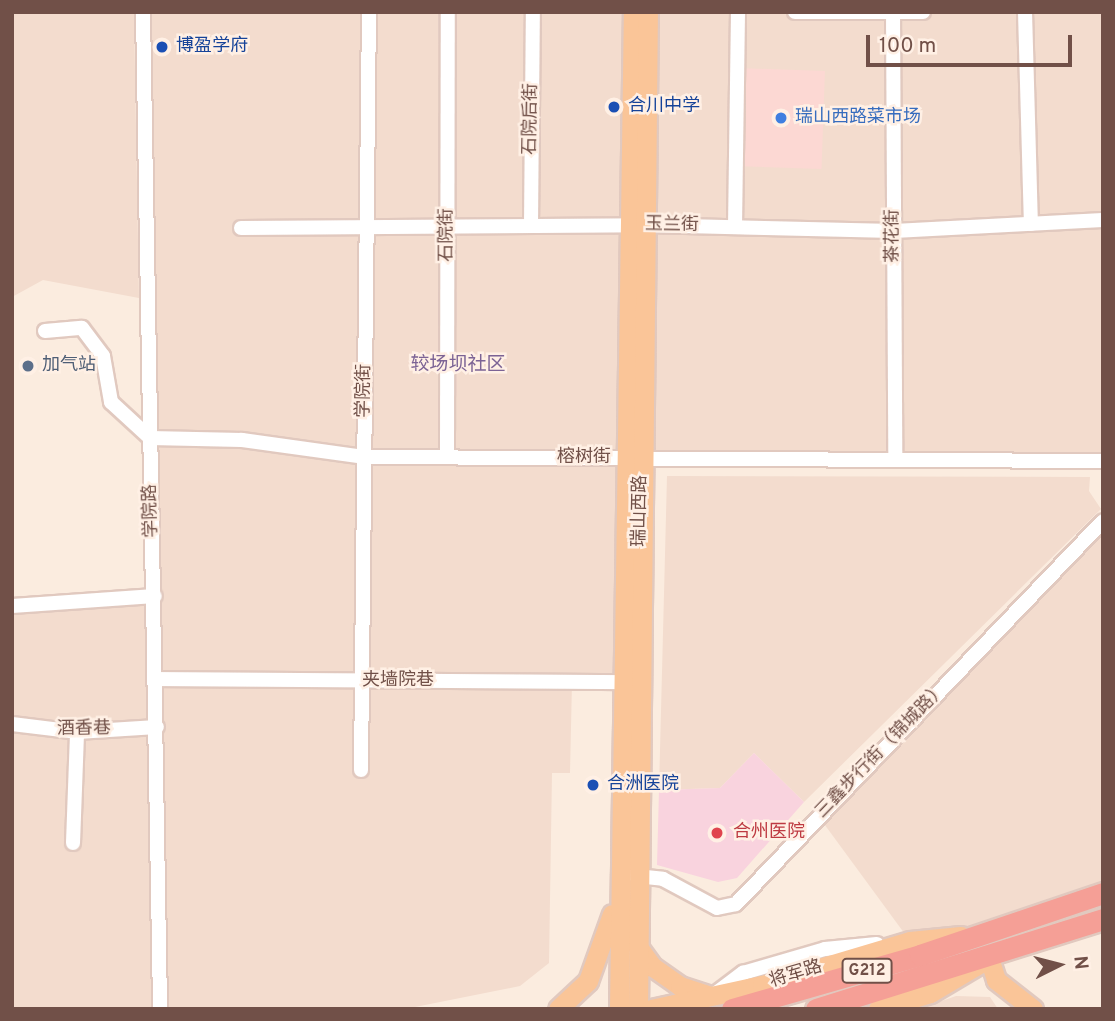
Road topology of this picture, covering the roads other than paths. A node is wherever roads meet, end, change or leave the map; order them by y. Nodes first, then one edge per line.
1 (143, 12) edge
2 (369, 12) edge
3 (448, 12) edge
4 (533, 12) edge
5 (633, 12) edge
6 (648, 12) edge
7 (738, 12) edge
8 (795, 12) edge
9 (923, 12) edge
10 (1025, 12) edge
11 (893, 14) edge
12 (1103, 220) edge
13 (1031, 224) junction
14 (637, 225) junction
15 (366, 226) junction
16 (448, 226) junction
17 (531, 226) junction
18 (735, 227) junction
19 (241, 228) dead end
20 (894, 231) junction
21 (46, 331) dead end
22 (150, 438) junction
23 (364, 457) junction
24 (447, 457) junction
25 (634, 458) junction
26 (895, 460) junction
27 (1103, 461) edge
28 (1103, 521) edge
29 (155, 596) junction
30 (12, 606) edge
31 (157, 679) junction
32 (361, 681) junction
33 (631, 682) junction
34 (12, 724) edge
35 (157, 727) junction
36 (77, 732) junction
37 (361, 770) dead end
38 (73, 843) dead end
39 (628, 879) junction
40 (1103, 893) edge
41 (1103, 919) edge
42 (983, 934) junction
43 (636, 944) junction
44 (989, 958) junction
45 (712, 996) junction
46 (741, 1007) edge
47 (160, 1009) edge
48 (558, 1009) edge
49 (620, 1009) edge
50 (638, 1009) edge
51 (651, 1009) edge
52 (816, 1009) edge
53 (878, 1009) edge
54 (1033, 1009) edge

1 - 22 street, 学院路
2 - 15 street, 学院街
3 - 16 street, 石院街
4 - 17 street, 石院后街
5 - 14 main road, 瑞山西路
6 - 14 main road, 瑞山西路
7 - 18 street
8 - 11 street
9 - 11 street
10 - 13 street
11 - 20 street, 茶花街
12 - 13 street, 玉兰街
13 - 20 street, 玉兰街
14 - 17 street, 玉兰街
14 - 18 street, 玉兰街
14 - 25 main road, 瑞山西路
15 - 16 street, 玉兰街
15 - 19 street, 玉兰街
15 - 23 street, 学院街
16 - 17 street, 玉兰街
16 - 24 street, 石院街
18 - 20 street, 玉兰街
20 - 26 street, 茶花街
21 - 22 street
22 - 23 street, 榕树街
22 - 29 street, 学院路
23 - 24 street, 榕树街
23 - 32 street, 学院街
24 - 25 street, 榕树街
25 - 26 street, 榕树街
25 - 33 main road, 瑞山西路
26 - 27 street, 榕树街
28 - 39 street, 三鑫步行街（锦城路）
29 - 30 street
29 - 31 street, 学院路
31 - 32 street, 夹墙院巷
31 - 35 street, 学院路
32 - 33 street, 夹墙院巷
32 - 37 street, 学院街
33 - 39 main road, 瑞山西路
34 - 36 street, 酒香巷
35 - 36 street, 酒香巷
35 - 47 street, 学院路
36 - 38 street
39 - 43 main road, 瑞山西路
39 - 48 main road
39 - 49 main road, 瑞山西路
40 - 42 highway, G212
41 - 44 highway, G212
42 - 45 main road, 将军路
42 - 46 highway, G212
43 - 45 main road
43 - 50 main road, 瑞山西路
44 - 52 highway, G212
44 - 53 main road
44 - 54 main road
45 - 51 main road, 将军路

